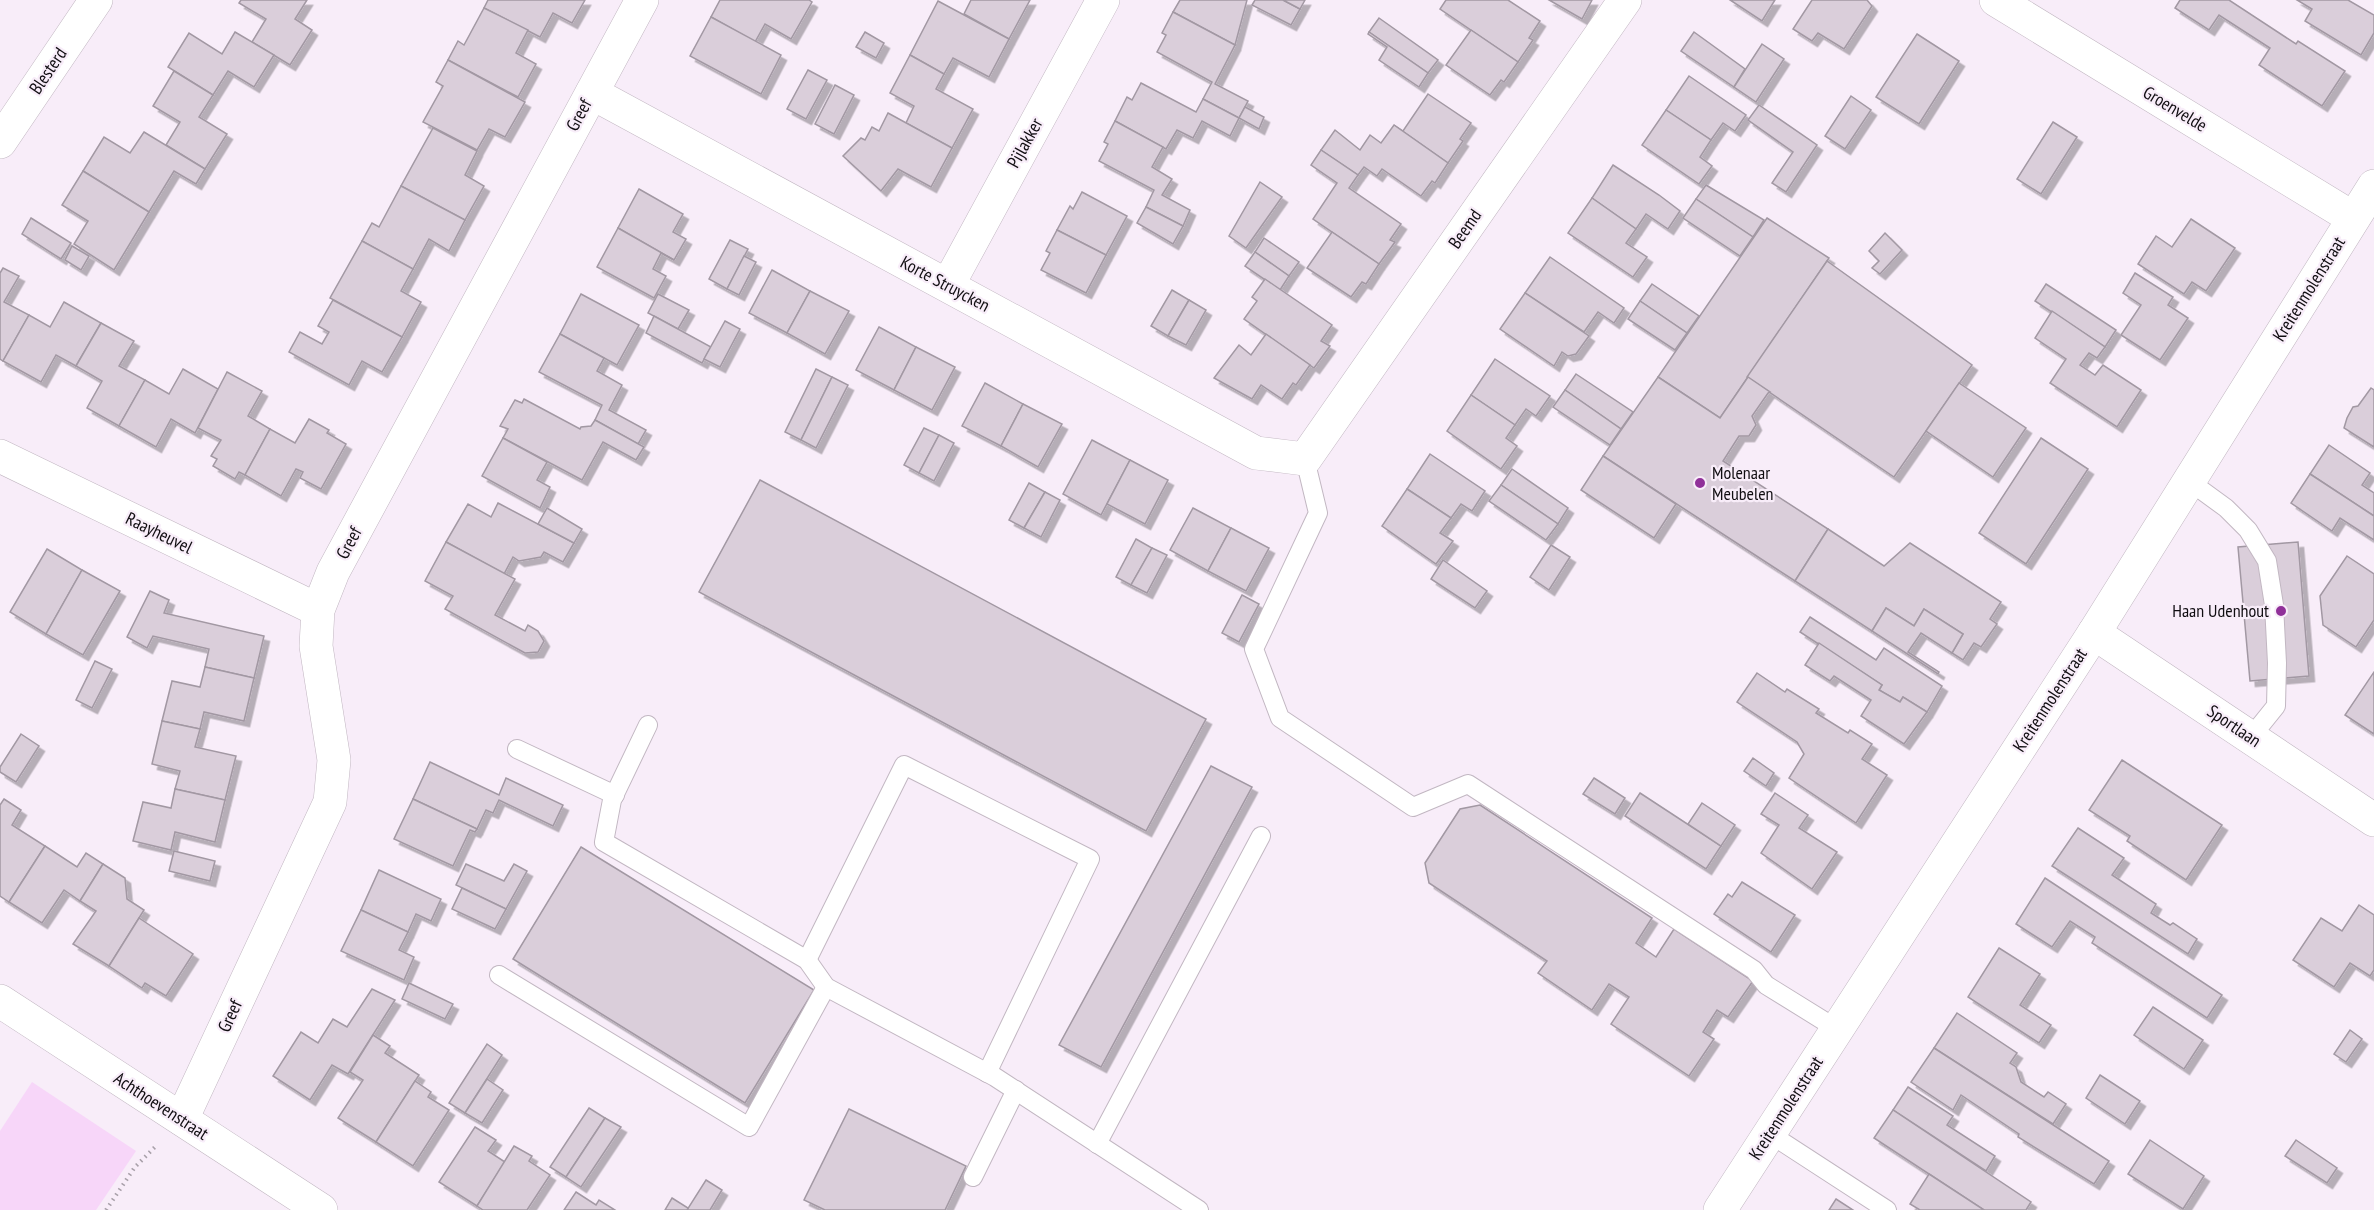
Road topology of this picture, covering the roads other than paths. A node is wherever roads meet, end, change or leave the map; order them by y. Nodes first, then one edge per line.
1 (96, 0) edge
2 (642, 0) edge
3 (1103, 0) edge
4 (1625, 0) edge
5 (1996, 0) edge
6 (592, 93) junction
7 (0, 142) edge
8 (2374, 186) edge
9 (2353, 218) junction
10 (948, 285) junction
11 (0, 456) edge
12 (1305, 459) junction
13 (2189, 481) junction
14 (318, 610) junction
15 (2094, 633) junction
16 (648, 725) dead end
17 (2251, 737) junction
18 (517, 749) dead end
19 (615, 795) junction
20 (2374, 820) edge
21 (1261, 836) dead end
22 (807, 960) junction
23 (500, 975) dead end
24 (826, 987) junction
25 (0, 1001) edge
26 (1837, 1029) junction
27 (987, 1073) junction
28 (1016, 1090) junction
29 (182, 1119) junction
30 (1770, 1134) junction
31 (1097, 1143) junction
32 (973, 1177) dead end
33 (321, 1210) edge
34 (1199, 1210) edge
35 (1720, 1210) edge
36 (1887, 1210) edge

1 - 7 street, Blesterd
2 - 6 street, Greef
3 - 10 street, Pijlakker
4 - 12 street, Beemd
5 - 9 street, Groenvelde
6 - 10 street, Korte Struycken
6 - 14 street, Greef
8 - 9 street, Kreitenmolenstraat
9 - 13 street, Kreitenmolenstraat
10 - 12 street, Korte Struycken
11 - 14 street, Raayheuvel
12 - 26 lane
13 - 15 street, Kreitenmolenstraat
13 - 17 lane
14 - 29 street, Greef
15 - 17 street, Sportlaan
15 - 26 street, Kreitenmolenstraat
16 - 19 lane
17 - 20 street, Sportlaan
18 - 19 lane
19 - 22 lane
21 - 31 lane
22 - 24 lane
22 - 27 lane
23 - 24 lane
24 - 27 lane
25 - 29 street, Achthoevenstraat
26 - 30 street, Kreitenmolenstraat
27 - 28 lane
28 - 31 lane
28 - 32 lane
29 - 33 street, Achthoevenstraat
30 - 35 street, Kreitenmolenstraat
30 - 36 lane
31 - 34 lane

